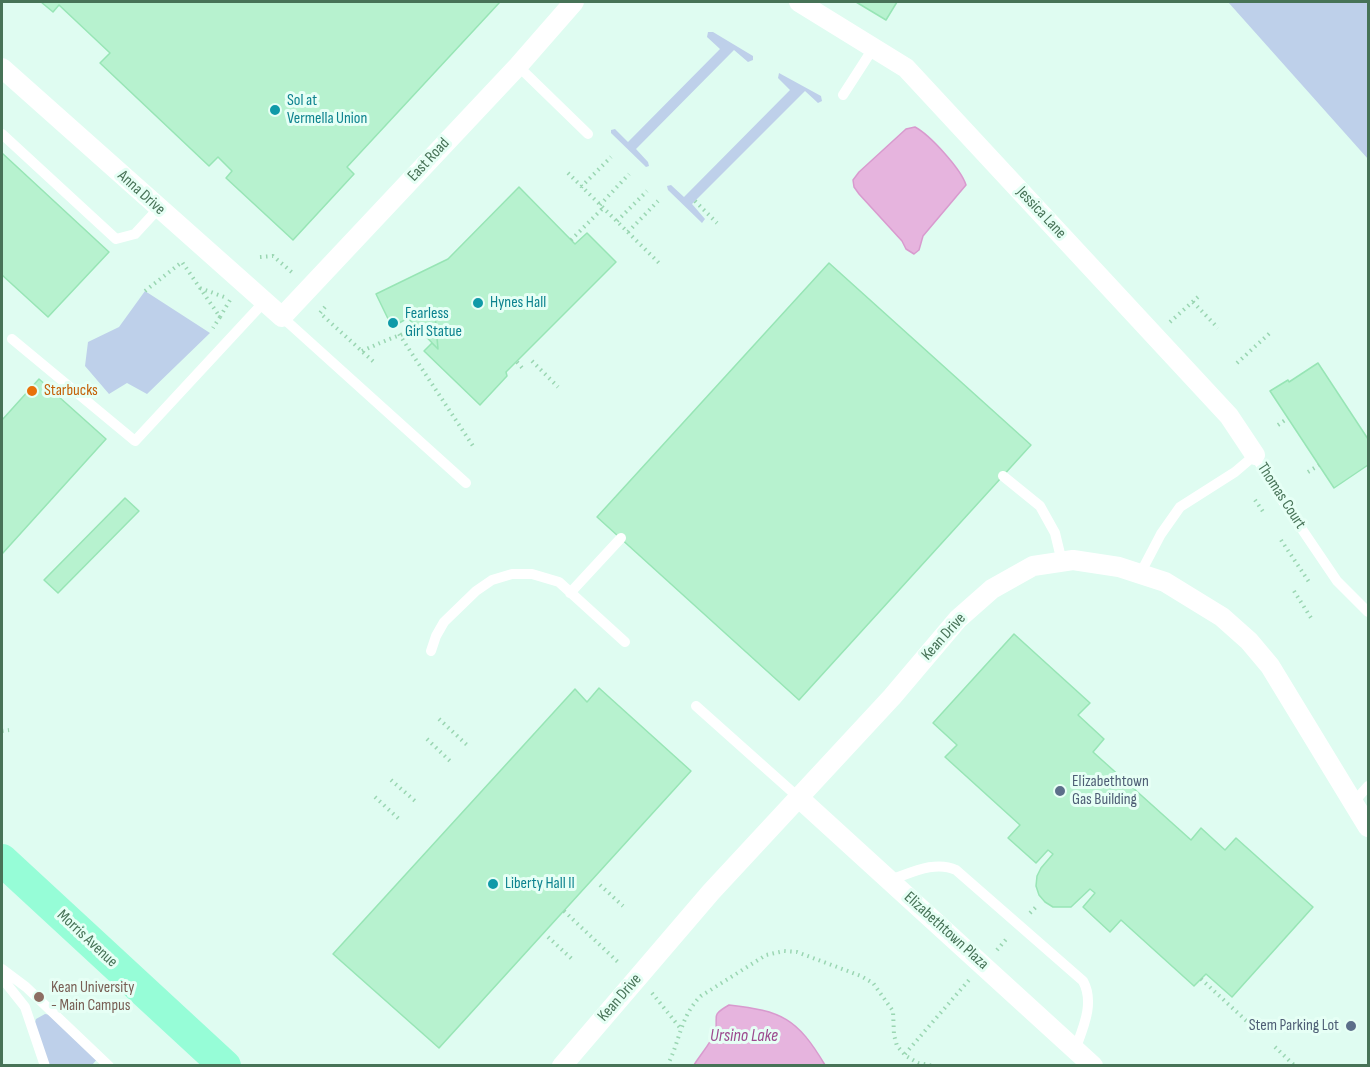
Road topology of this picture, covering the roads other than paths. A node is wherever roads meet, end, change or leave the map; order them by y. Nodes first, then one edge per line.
1 (574, 2) edge
2 (799, 2) edge
3 (874, 48) junction
4 (518, 66) junction
5 (5, 77) edge
6 (843, 95) dead end
7 (2, 134) edge
8 (588, 134) dead end
9 (158, 209) junction
10 (264, 302) junction
11 (282, 317) junction
12 (12, 339) dead end
13 (1255, 455) junction
14 (1003, 476) dead end
15 (466, 483) dead end
16 (621, 538) dead end
17 (1062, 562) junction
18 (1140, 574) junction
19 (570, 593) junction
20 (1368, 612) edge
21 (625, 642) dead end
22 (431, 651) dead end
23 (696, 706) dead end
24 (1368, 786) edge
25 (798, 797) junction
26 (1353, 803) junction
27 (1368, 828) edge
28 (2, 860) edge
29 (891, 880) junction
30 (2, 969) edge
31 (2, 978) edge
32 (1075, 1050) junction
33 (45, 1065) edge
34 (108, 1065) edge
35 (225, 1065) edge
36 (562, 1065) edge
37 (1093, 1065) edge

1 - 4 street, East Road
2 - 3 street, Jessica Lane
3 - 6 lane
3 - 13 street, Jessica Lane
4 - 8 lane
4 - 11 street, East Road
5 - 9 street, Anna Drive
7 - 9 lane
9 - 10 street, Anna Drive
10 - 11 street, Anna Drive
10 - 12 lane
11 - 15 lane
13 - 18 lane, Thomas Court
13 - 20 lane, Thomas Court
14 - 17 lane
16 - 19 lane
17 - 18 street, Kean Drive
17 - 25 street, Kean Drive
18 - 26 street, Kean Drive
19 - 21 lane
19 - 22 lane
23 - 25 lane
24 - 26 lane
25 - 29 street, Elizabethtown Plaza
25 - 36 street, Kean Drive
26 - 27 street, Kean Drive
28 - 35 main road, Morris Avenue
29 - 32 street, Elizabethtown Plaza
29 - 32 lane
30 - 34 lane
31 - 33 lane
32 - 37 street, Elizabethtown Plaza

